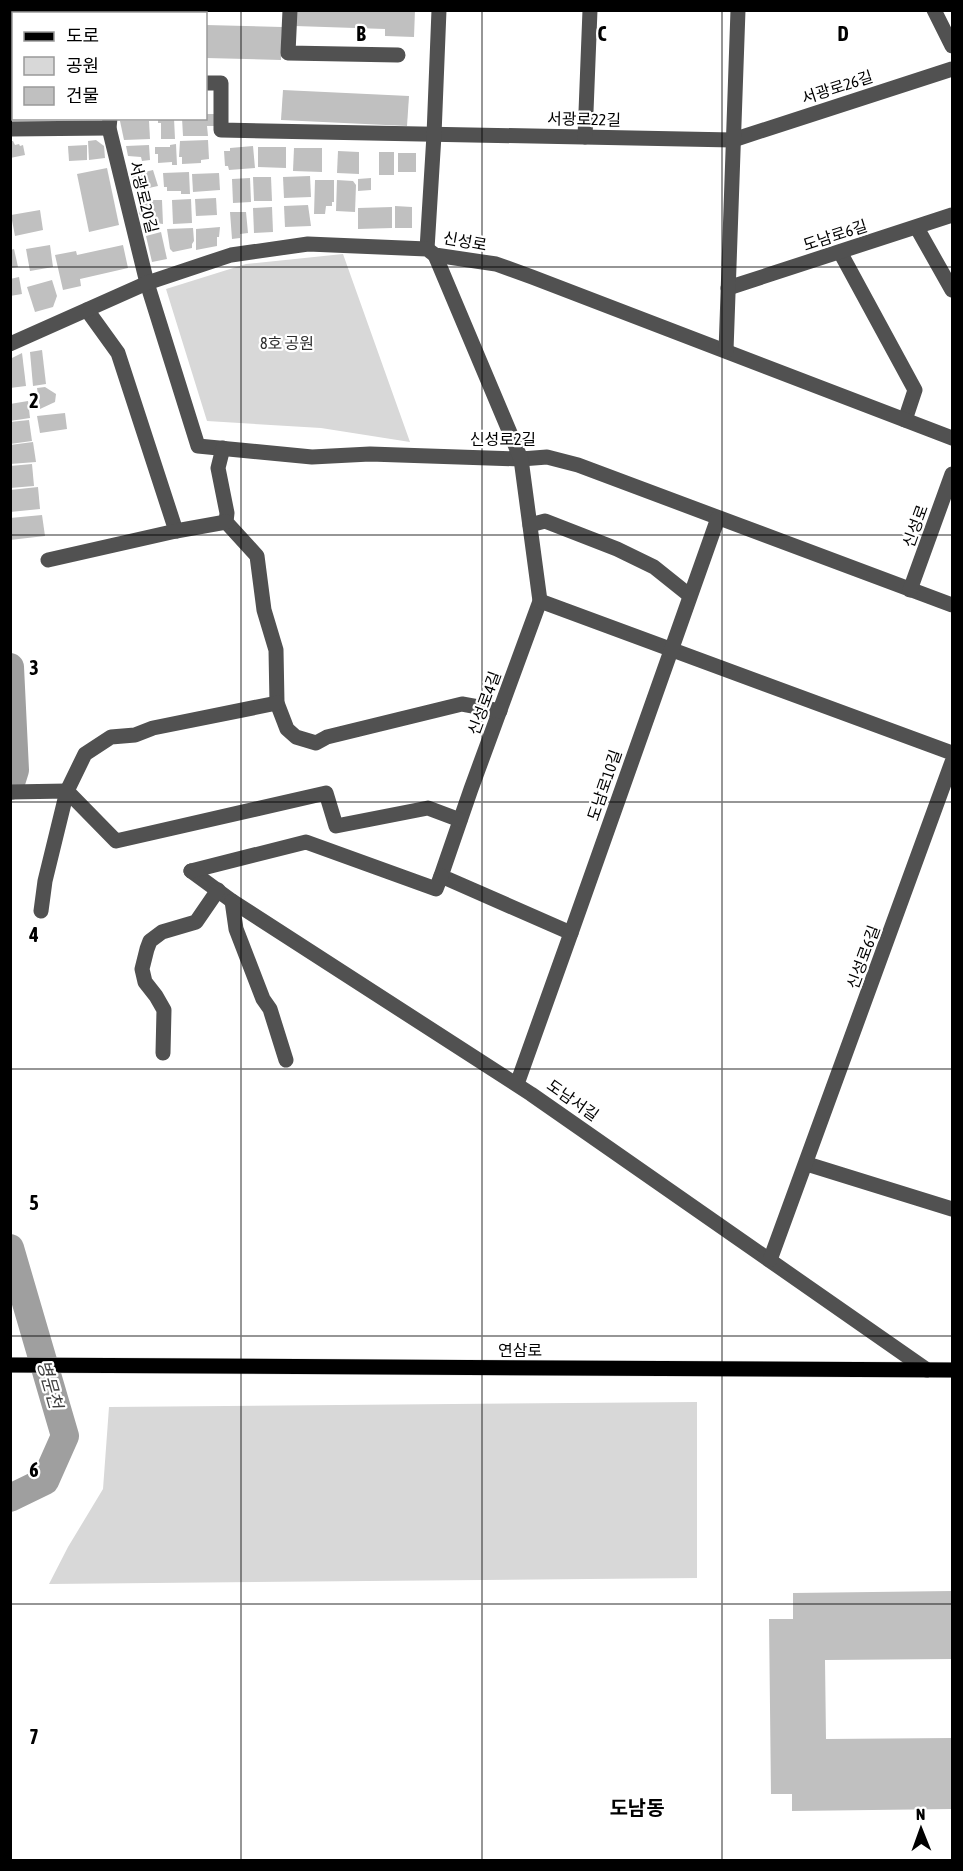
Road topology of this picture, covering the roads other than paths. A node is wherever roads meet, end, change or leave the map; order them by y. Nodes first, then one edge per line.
1 (290, 10) edge
2 (439, 10) edge
3 (590, 10) edge
4 (738, 10) edge
5 (934, 10) edge
6 (952, 46) edge
7 (398, 55) dead end
8 (952, 69) edge
9 (207, 83) edge
10 (110, 123) edge
11 (10, 129) edge
12 (434, 135) junction
13 (585, 137) junction
14 (733, 140) junction
15 (952, 215) edge
16 (917, 228) junction
17 (431, 252) junction
18 (840, 252) junction
19 (147, 283) junction
20 (728, 288) junction
21 (952, 290) edge
22 (87, 310) junction
23 (10, 344) edge
24 (726, 351) junction
25 (905, 420) junction
26 (952, 438) edge
27 (222, 448) junction
28 (521, 459) junction
29 (952, 474) edge
30 (718, 518) junction
31 (226, 522) junction
32 (530, 525) junction
33 (176, 531) junction
34 (48, 560) dead end
35 (910, 590) junction
36 (689, 595) junction
37 (540, 601) junction
38 (952, 605) edge
39 (671, 649) junction
40 (277, 703) junction
41 (500, 711) junction
42 (952, 753) edge
43 (952, 762) edge
44 (67, 791) junction
45 (10, 792) edge
46 (460, 820) junction
47 (441, 876) junction
48 (218, 890) junction
49 (232, 901) junction
50 (41, 911) dead end
51 (571, 933) junction
52 (163, 1053) dead end
53 (286, 1060) dead end
54 (517, 1084) junction
55 (807, 1164) junction
56 (952, 1209) edge
57 (770, 1260) junction
58 (12, 1365) edge
59 (927, 1370) junction
60 (952, 1370) edge

1 - 7 street
2 - 12 street
3 - 13 street
4 - 14 street
5 - 6 street
8 - 14 street, 서광로26길
9 - 12 street, 서광로22길
10 - 11 street
10 - 19 street, 서광로20길
12 - 13 street, 서광로22길
12 - 17 street
13 - 14 street, 서광로22길
14 - 20 street
15 - 16 street, 도남로6길
16 - 18 street, 도남로6길
16 - 21 street
17 - 19 street, 신성로
17 - 24 street, 신성로
17 - 28 street, 신성로4길
18 - 20 street, 도남로6길
18 - 25 street
19 - 22 street, 신성로
19 - 27 street, 신성로2길
20 - 24 street
22 - 23 street, 신성로
22 - 33 street
24 - 25 street, 신성로
25 - 26 street, 신성로
27 - 28 street, 신성로2길
27 - 31 street
28 - 30 street, 신성로2길
28 - 32 street, 신성로4길
29 - 35 street, 신성로
30 - 35 street, 신성로2길
30 - 36 street, 도남로10길
31 - 33 street
31 - 40 street
32 - 36 street
32 - 37 street, 신성로4길
33 - 34 street
35 - 38 street, 신성로2길
36 - 39 street, 도남로10길
37 - 39 street
37 - 41 street, 신성로4길
39 - 42 street
39 - 51 street, 도남로10길
40 - 41 street
40 - 44 street
41 - 46 street, 신성로4길
43 - 55 street, 신성로6길
44 - 45 street
44 - 46 street
44 - 50 street
46 - 47 street, 신성로4길
47 - 48 street, 도남서길
47 - 51 street
48 - 49 street, 도남서길
48 - 52 street
49 - 53 street
49 - 54 street, 도남서길
51 - 54 street
54 - 57 street, 도남서길
55 - 56 street
55 - 57 street, 신성로6길
57 - 59 street, 도남서길
58 - 59 main road, 연삼로
59 - 60 main road, 연삼로

